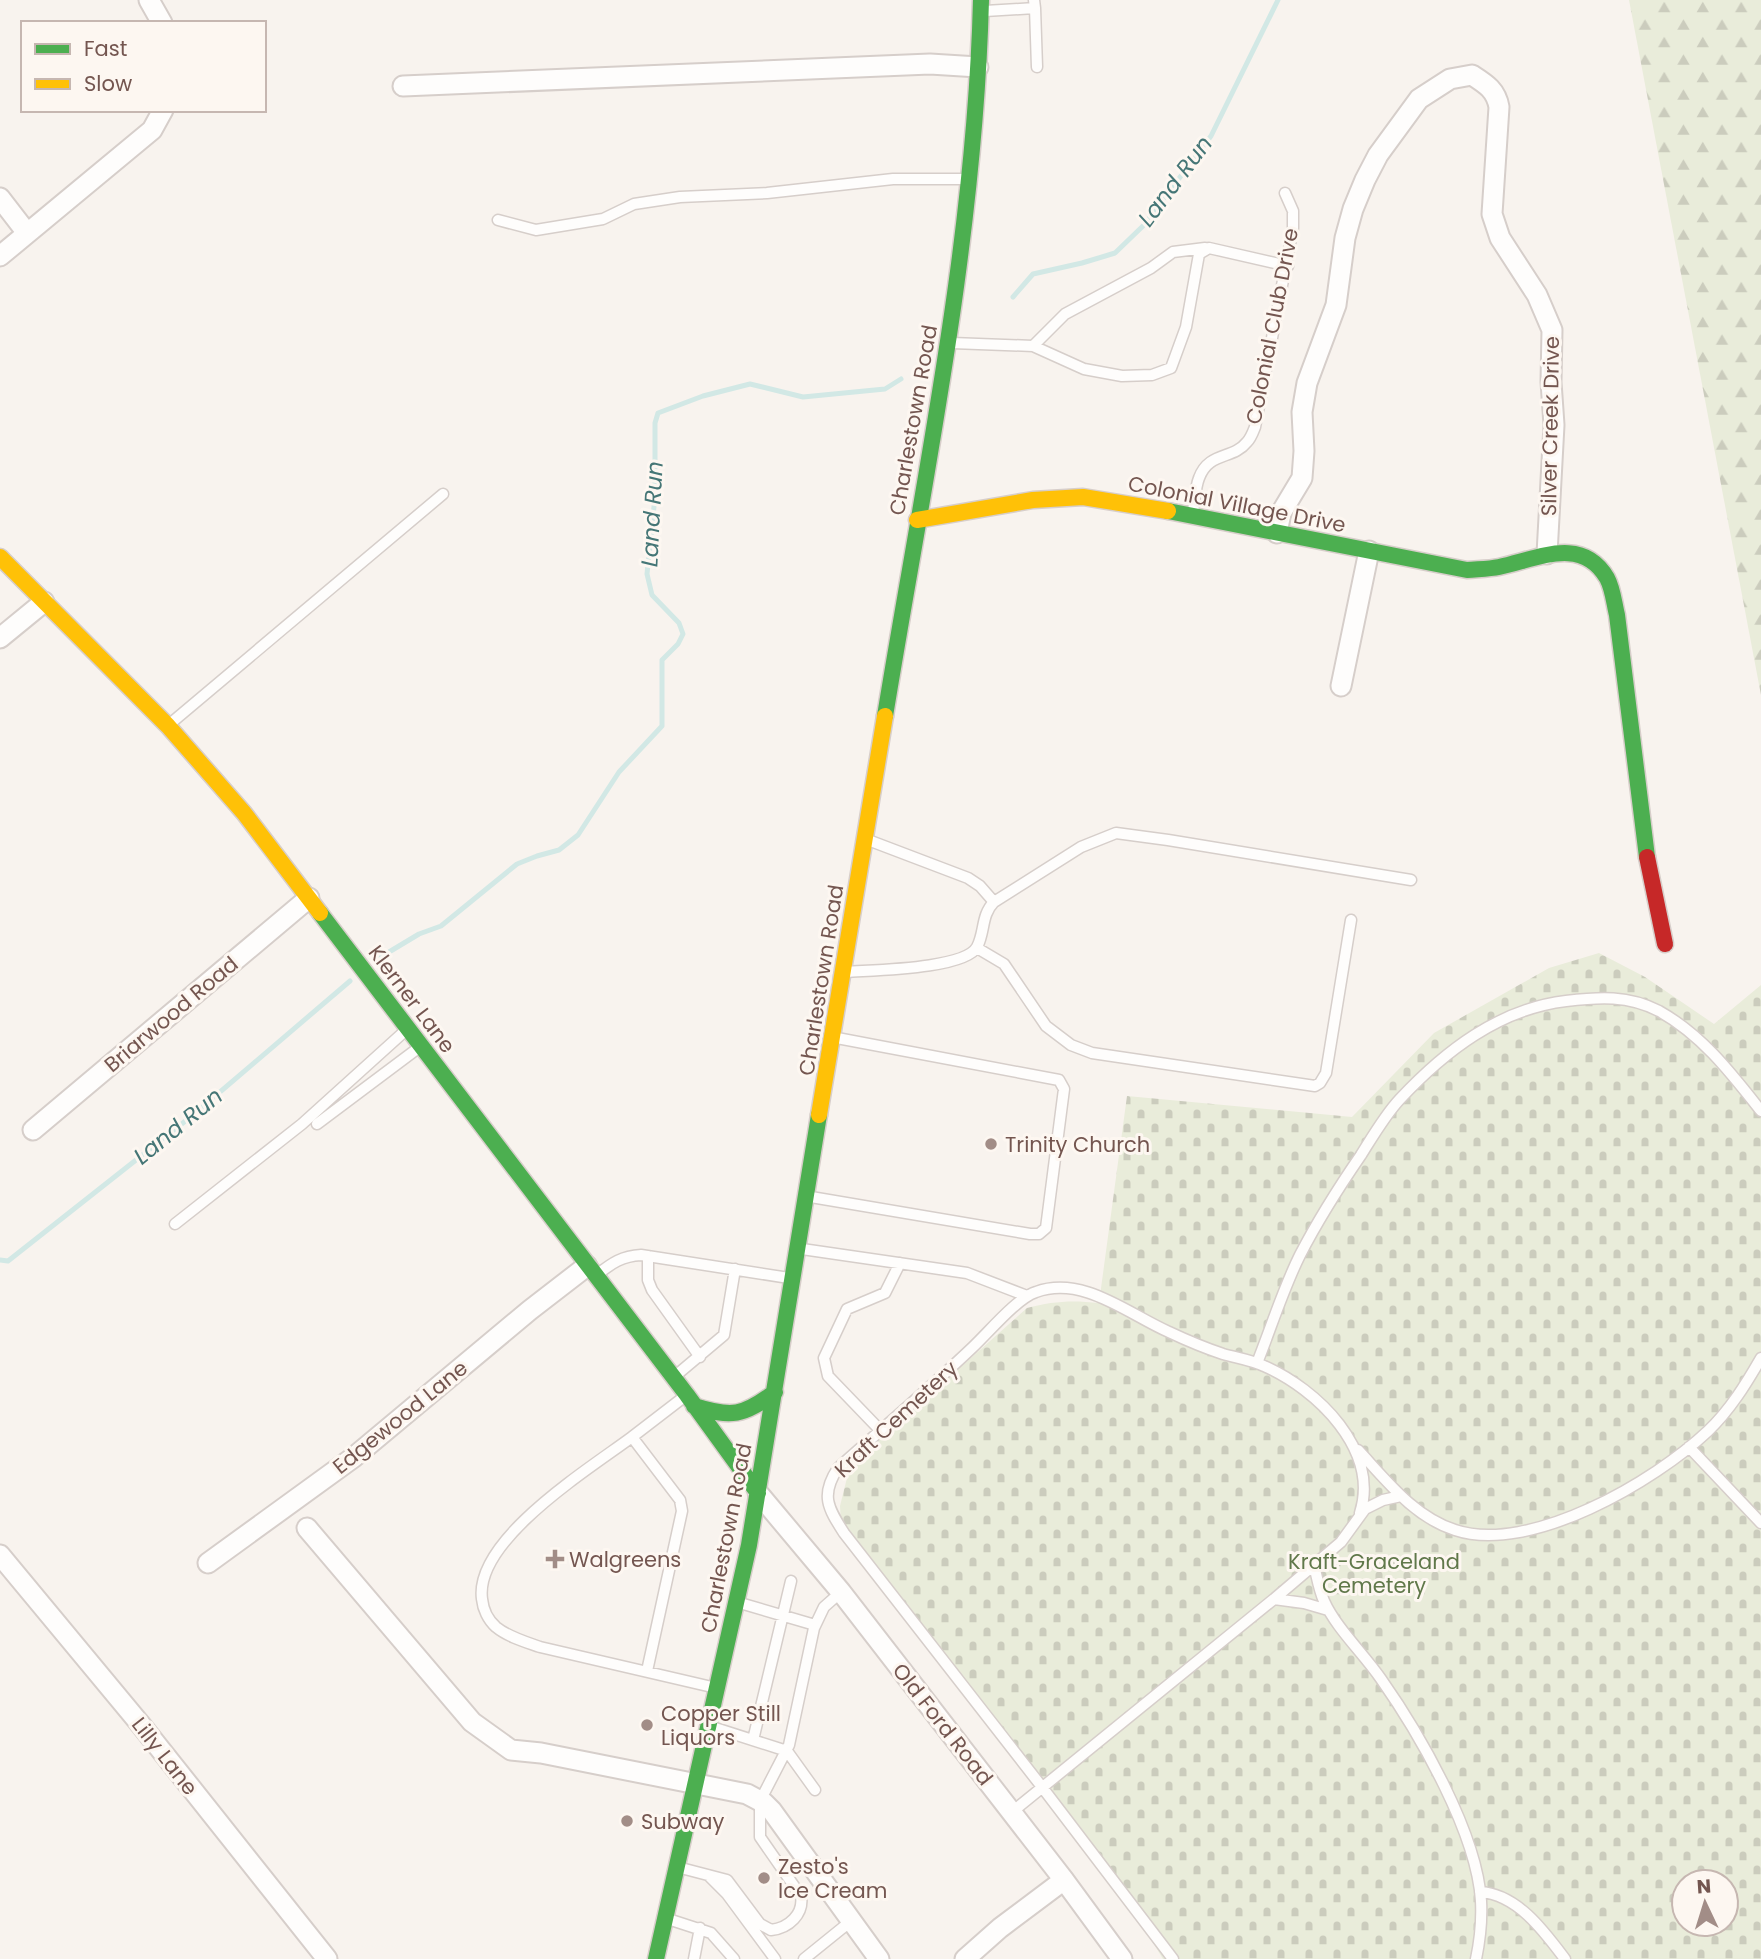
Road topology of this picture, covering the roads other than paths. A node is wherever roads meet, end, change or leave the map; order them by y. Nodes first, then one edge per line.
1 (149, 0) edge
2 (1035, 4) edge
3 (981, 6) edge
4 (161, 21) edge
5 (1037, 67) dead end
6 (978, 68) junction
7 (403, 86) dead end
8 (162, 112) edge
9 (971, 178) junction
10 (1285, 193) dead end
11 (0, 198) edge
12 (498, 220) dead end
13 (27, 233) junction
14 (1209, 248) junction
15 (0, 256) edge
16 (1288, 266) junction
17 (948, 342) junction
18 (1032, 346) junction
19 (443, 494) dead end
20 (1193, 516) junction
21 (916, 520) junction
22 (1277, 533) junction
23 (1369, 551) junction
24 (1547, 554) junction
25 (0, 557) edge
26 (44, 603) junction
27 (0, 638) edge
28 (1341, 686) dead end
29 (168, 726) junction
30 (865, 839) junction
31 (1411, 880) dead end
32 (309, 898) junction
33 (995, 902) junction
34 (1351, 920) dead end
35 (1665, 944) dead end
36 (977, 948) junction
37 (843, 972) junction
38 (408, 1029) junction
39 (832, 1037) junction
40 (421, 1046) junction
41 (1761, 1111) edge
42 (317, 1124) dead end
43 (33, 1130) dead end
44 (807, 1197) junction
45 (176, 1224) dead end
46 (798, 1249) junction
47 (648, 1256) junction
48 (900, 1263) junction
49 (735, 1269) junction
50 (591, 1271) junction
51 (793, 1278) junction
52 (1027, 1296) junction
53 (700, 1357) junction
54 (1761, 1358) edge
55 (1257, 1363) junction
56 (673, 1378) junction
57 (775, 1392) junction
58 (691, 1400) junction
59 (880, 1430) junction
60 (632, 1437) junction
61 (1689, 1447) junction
62 (1356, 1448) junction
63 (758, 1493) junction
64 (1401, 1496) junction
65 (1360, 1513) junction
66 (1761, 1522) edge
67 (307, 1528) dead end
68 (0, 1555) edge
69 (208, 1563) dead end
70 (1314, 1565) junction
71 (791, 1581) dead end
72 (841, 1592) junction
73 (1274, 1599) junction
74 (737, 1602) junction
75 (1328, 1609) junction
76 (781, 1615) junction
77 (816, 1625) junction
78 (647, 1671) junction
79 (717, 1689) junction
80 (709, 1726) junction
81 (753, 1740) junction
82 (787, 1751) junction
83 (695, 1785) junction
84 (1042, 1787) junction
85 (815, 1790) dead end
86 (760, 1801) junction
87 (1012, 1812) junction
88 (677, 1867) junction
89 (707, 1874) junction
90 (1064, 1880) junction
91 (1480, 1892) junction
92 (665, 1918) junction
93 (851, 1921) junction
94 (700, 1928) junction
95 (327, 1959) edge
96 (656, 1959) edge
97 (694, 1959) edge
98 (734, 1959) edge
99 (775, 1959) edge
100 (804, 1959) edge
101 (879, 1959) edge
102 (965, 1959) edge
103 (1122, 1959) edge
104 (1173, 1959) edge
105 (1476, 1959) edge
106 (1565, 1959) edge

1 - 4 street
2 - 3 lane
2 - 5 lane
3 - 6 street, Charlestown Road
6 - 7 street
6 - 9 street, Charlestown Road
8 - 13 street
9 - 12 lane
9 - 17 street, Charlestown Road
10 - 16 lane, Colonial Club Drive
11 - 13 street
13 - 15 street
14 - 16 lane
14 - 18 lane
14 - 18 lane
16 - 20 lane, Colonial Club Drive
17 - 18 lane
17 - 21 street, Charlestown Road
19 - 29 lane
20 - 21 street, Colonial Village Drive
20 - 22 street, Colonial Village Drive
21 - 30 street, Charlestown Road
22 - 23 street, Colonial Village Drive
22 - 24 street, Silver Creek Drive
23 - 24 street, Colonial Village Drive
23 - 28 street
24 - 35 street
25 - 26 street, Klerner Lane
26 - 27 street
26 - 29 street, Klerner Lane
29 - 32 street, Klerner Lane
30 - 33 lane
30 - 37 street, Charlestown Road
31 - 33 lane
32 - 38 street, Klerner Lane
32 - 43 street, Briarwood Road
33 - 36 lane
34 - 36 lane
36 - 37 lane
37 - 39 street, Charlestown Road
38 - 40 street, Klerner Lane
38 - 45 lane
39 - 44 street, Charlestown Road
39 - 44 lane
40 - 42 lane
40 - 50 street, Klerner Lane
41 - 55 lane
44 - 46 street, Charlestown Road
46 - 48 lane
46 - 51 street, Charlestown Road
47 - 49 lane
47 - 50 lane
47 - 53 lane
48 - 52 lane
48 - 59 lane
49 - 51 lane
49 - 53 lane
50 - 56 street, Klerner Lane
50 - 69 street, Edgewood Lane
51 - 57 street, Charlestown Road
52 - 55 lane, Kraft Cemetery
52 - 59 lane, Kraft Cemetery
53 - 56 lane
54 - 61 lane, Kraft Cemetery
55 - 62 lane, Kraft Cemetery
56 - 58 street, Klerner Lane
57 - 58 street
57 - 63 street, Charlestown Road
58 - 60 lane
58 - 63 street, Klerner Lane
59 - 84 lane, Kraft Cemetery
60 - 78 lane
60 - 78 lane
61 - 64 lane, Kraft Cemetery
61 - 66 lane
62 - 64 lane, Kraft Cemetery
62 - 65 lane, Kraft Cemetery
63 - 72 street, Old Ford Road
63 - 74 street, Charlestown Road
64 - 65 lane
65 - 70 lane
67 - 83 street
68 - 95 street, Lilly Lane
70 - 73 lane
70 - 75 lane
71 - 76 lane
72 - 77 lane
72 - 87 street, Old Ford Road
73 - 75 lane
73 - 84 lane
74 - 76 lane
74 - 79 street, Charlestown Road
75 - 91 lane
76 - 77 lane
76 - 81 lane
77 - 82 lane
78 - 79 lane
79 - 80 street, Charlestown Road
80 - 81 lane
80 - 83 street, Charlestown Road
81 - 82 lane
82 - 85 lane
82 - 86 lane
83 - 86 street
83 - 88 street, Charlestown Road
84 - 87 lane
84 - 104 lane, Kraft Cemetery
86 - 89 lane
86 - 93 street
87 - 90 street, Old Ford Road
88 - 89 lane
88 - 92 street, Charlestown Road
89 - 99 lane
90 - 102 street
90 - 103 street, Old Ford Road
91 - 105 lane
91 - 106 lane
92 - 94 lane
92 - 96 street, Charlestown Road
93 - 100 lane
93 - 101 street
94 - 97 lane
94 - 98 lane

